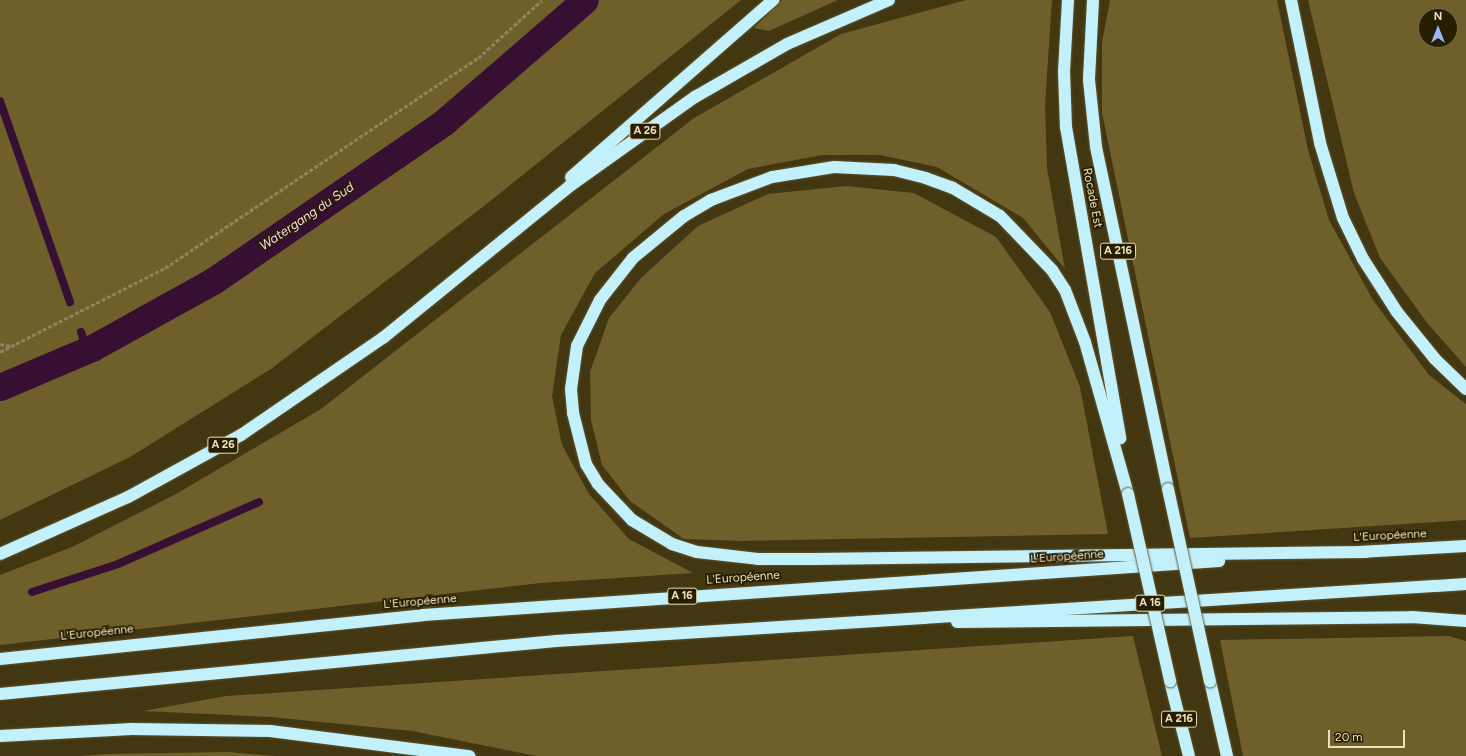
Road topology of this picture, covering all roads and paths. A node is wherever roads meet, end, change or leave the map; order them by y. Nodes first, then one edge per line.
1 (542, 0) edge
2 (773, 0) edge
3 (889, 0) edge
4 (1068, 0) edge
5 (1292, 1) edge
6 (1092, 5) edge
7 (426, 302) junction
8 (0, 344) edge
9 (11, 346) junction
10 (0, 352) edge
11 (1466, 389) edge
12 (1128, 494) junction
13 (1466, 546) edge
14 (1366, 552) junction
15 (0, 554) edge
16 (1466, 584) edge
17 (1466, 621) edge
18 (834, 622) junction
19 (0, 659) edge
20 (0, 694) edge
21 (0, 736) edge
22 (469, 756) edge
23 (1189, 756) edge
24 (1227, 756) edge

1 - 9 path
2 - 7 highway
3 - 7 highway, A 26
4 - 12 highway, Rocade Est / A 216
5 - 11 highway
6 - 24 highway, A 216, bridge
7 - 15 highway, A 26
8 - 9 path
9 - 10 path
12 - 14 highway
12 - 23 highway, A 216, bridge
13 - 14 highway, L'Européenne / A 16
14 - 19 highway, L'Européenne / A 16
16 - 18 highway, A 16
17 - 18 highway
18 - 20 highway, A 16
21 - 22 highway

